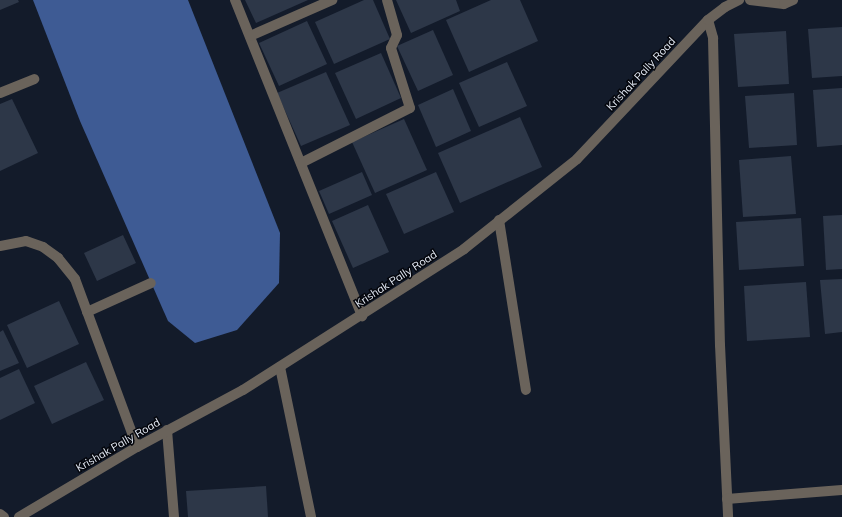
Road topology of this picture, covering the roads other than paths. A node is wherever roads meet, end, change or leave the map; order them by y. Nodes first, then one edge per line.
1 (235, 0) edge
2 (332, 0) edge
3 (387, 0) edge
4 (739, 0) edge
5 (750, 0) edge
6 (793, 0) edge
7 (708, 20) junction
8 (250, 36) junction
9 (34, 79) dead end
10 (0, 93) edge
11 (301, 163) junction
12 (498, 220) junction
13 (0, 246) edge
14 (151, 284) dead end
15 (87, 312) junction
16 (362, 316) junction
17 (280, 367) junction
18 (526, 390) dead end
19 (167, 430) junction
20 (137, 447) junction
21 (842, 490) edge
22 (727, 499) junction
23 (0, 514) edge
24 (4, 517) edge
25 (19, 517) edge
26 (174, 517) edge
27 (311, 517) edge
28 (728, 517) edge

1 - 8 street
2 - 8 street
3 - 11 street
4 - 7 street, Krishak Pally Road
5 - 6 street
7 - 12 street, Krishak Pally Road
7 - 22 street
8 - 11 street
9 - 10 street
11 - 16 street
12 - 16 street, Krishak Pally Road
12 - 18 street
13 - 15 street
14 - 15 street
15 - 20 street
16 - 17 street, Krishak Pally Road
17 - 19 street, Krishak Pally Road
17 - 27 street
19 - 20 street, Krishak Pally Road
19 - 26 street
20 - 25 street, Krishak Pally Road
21 - 22 street
22 - 28 street
23 - 24 street

